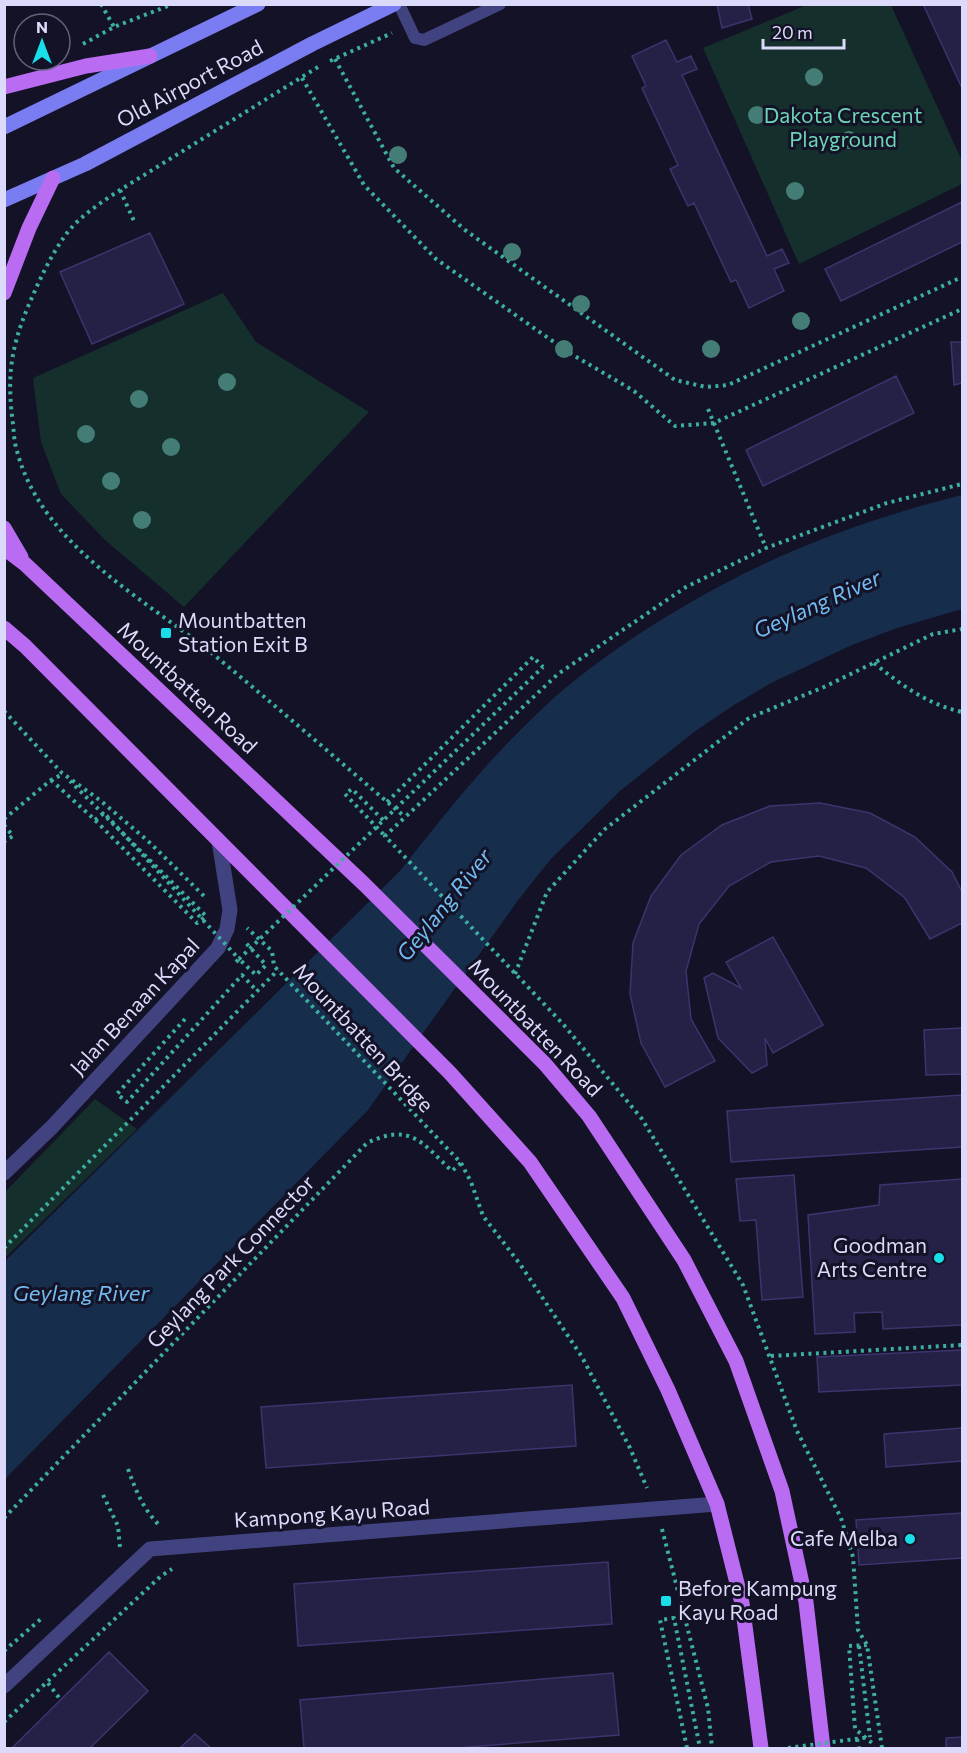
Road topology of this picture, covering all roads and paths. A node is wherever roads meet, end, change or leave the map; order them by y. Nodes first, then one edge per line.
1 (101, 4) edge
2 (172, 4) edge
3 (258, 4) edge
4 (396, 4) edge
5 (500, 4) edge
6 (409, 25) junction
7 (114, 27) junction
8 (78, 46) dead end
9 (150, 56) junction
10 (335, 59) junction
11 (328, 63) dead end
12 (320, 66) dead end
13 (302, 78) junction
14 (4, 87) edge
15 (4, 127) edge
16 (52, 178) junction
17 (120, 190) junction
18 (4, 200) edge
19 (134, 220) dead end
20 (963, 277) edge
21 (4, 293) edge
22 (963, 309) edge
23 (708, 409) dead end
24 (714, 423) junction
25 (963, 484) edge
26 (4, 528) edge
27 (4, 548) edge
28 (766, 549) junction
29 (25, 564) junction
30 (4, 628) edge
31 (963, 629) edge
32 (874, 663) junction
33 (4, 711) edge
34 (963, 712) edge
35 (62, 773) junction
36 (51, 780) junction
37 (387, 802) junction
38 (405, 817) junction
39 (4, 819) edge
40 (95, 820) junction
41 (383, 820) junction
42 (4, 825) edge
43 (385, 836) junction
44 (5, 841) edge
45 (219, 841) junction
46 (230, 910) junction
47 (240, 936) dead end
48 (239, 959) junction
49 (231, 967) dead end
50 (278, 970) junction
51 (257, 991) junction
52 (187, 1017) dead end
53 (461, 1163) junction
54 (4, 1173) edge
55 (4, 1248) edge
56 (963, 1345) edge
57 (771, 1356) dead end
58 (129, 1469) dead end
59 (103, 1495) dead end
60 (717, 1504) junction
61 (656, 1509) junction
62 (4, 1518) edge
63 (161, 1527) dead end
64 (120, 1549) dead end
65 (180, 1564) dead end
66 (867, 1645) dead end
67 (859, 1646) junction
68 (48, 1683) junction
69 (4, 1686) edge
70 (60, 1699) dead end
71 (4, 1722) edge
72 (857, 1739) junction
73 (712, 1748) edge
74 (687, 1749) edge
75 (700, 1749) edge
76 (706, 1749) edge
77 (761, 1749) edge
78 (788, 1749) edge
79 (823, 1749) edge
80 (859, 1749) edge
81 (873, 1749) edge

1 - 7 path
2 - 7 path
3 - 9 main road, Old Airport Road
4 - 6 lane
4 - 16 main road, Old Airport Road
5 - 6 lane
6 - 10 path
7 - 8 path
9 - 14 main road
9 - 15 main road, Old Airport Road
10 - 11 path
10 - 20 path
12 - 13 path
13 - 17 path
13 - 24 path
16 - 18 main road, Old Airport Road
16 - 21 main road
17 - 19 path
17 - 37 path
22 - 24 path
23 - 24 path
24 - 28 path
25 - 28 path
26 - 29 main road
27 - 29 main road, Mountbatten Road
28 - 38 path
29 - 79 main road, Mountbatten Road
30 - 45 main road
31 - 32 path
32 - 34 path
32 - 43 path
33 - 35 path
35 - 36 path
35 - 40 path
35 - 46 path, Mountbatten Bridge
36 - 39 path
36 - 40 path
37 - 38 path
37 - 41 path, bridge
38 - 43 path
40 - 48 path, bridge
41 - 43 path
41 - 48 path, bridge
42 - 44 path
45 - 46 street, Jalan Benaan Kapal
45 - 60 main road
46 - 50 path, Mountbatten Bridge
46 - 54 street, Jalan Benaan Kapal
47 - 48 path
48 - 49 path
50 - 51 path
50 - 53 path, Mountbatten Bridge
51 - 52 path
51 - 55 path
53 - 61 path
53 - 62 path, Geylang Park Connector
56 - 57 path
58 - 63 path
59 - 64 path
60 - 61 street, Kampong Kayu Road
60 - 77 main road
61 - 69 street, Kampong Kayu Road
61 - 73 path
65 - 68 path
66 - 67 path
67 - 72 path, bridge
67 - 81 path
68 - 70 path
68 - 71 path
72 - 78 path, bridge
72 - 80 path
73 - 76 path
74 - 75 path

